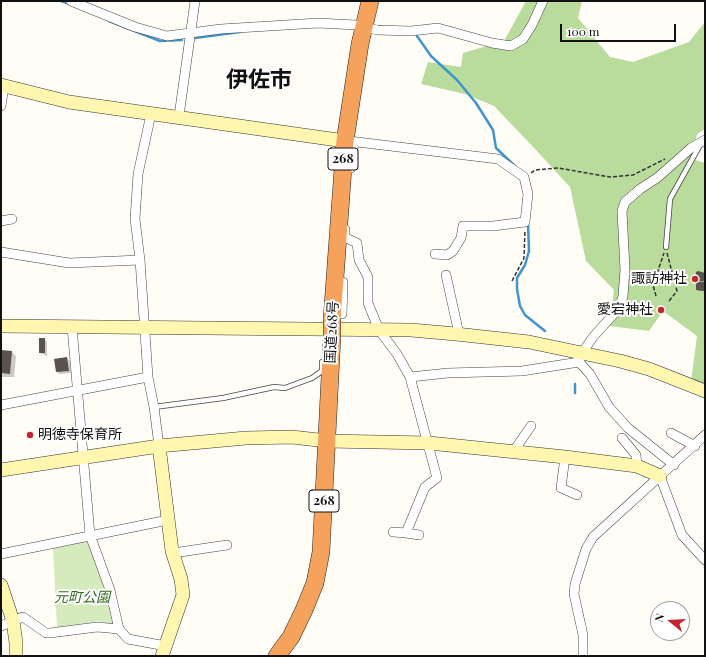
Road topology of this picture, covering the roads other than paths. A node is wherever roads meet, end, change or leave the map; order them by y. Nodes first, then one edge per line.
1 (71, 1) edge
2 (195, 1) edge
3 (370, 1) edge
4 (543, 1) edge
5 (364, 26) junction
6 (190, 34) junction
7 (3, 86) edge
8 (1, 106) edge
9 (151, 114) junction
10 (179, 116) junction
11 (703, 140) edge
12 (350, 141) junction
13 (12, 219) dead end
14 (1, 221) edge
15 (344, 237) junction
16 (666, 247) road end
17 (1, 252) edge
18 (435, 254) dead end
19 (140, 260) junction
20 (446, 275) dead end
21 (1, 326) edge
22 (72, 327) junction
23 (145, 327) junction
24 (331, 327) junction
25 (378, 330) junction
26 (459, 334) junction
27 (323, 357) dead end
28 (580, 358) junction
29 (148, 377) junction
30 (410, 377) junction
31 (76, 391) junction
32 (705, 391) edge
33 (1, 405) edge
34 (154, 407) junction
35 (531, 426) dead end
36 (671, 433) dead end
37 (705, 435) edge
38 (622, 438) dead end
39 (328, 441) junction
40 (429, 443) junction
41 (158, 446) junction
42 (695, 446) junction
43 (513, 452) junction
44 (82, 457) junction
45 (565, 457) junction
46 (674, 465) junction
47 (637, 466) junction
48 (1, 470) edge
49 (660, 476) junction
50 (577, 495) dead end
51 (168, 520) junction
52 (393, 532) dead end
53 (406, 533) junction
54 (90, 535) junction
55 (419, 535) dead end
56 (226, 545) dead end
57 (173, 553) junction
58 (1, 554) edge
59 (705, 560) edge
60 (1, 585) edge
61 (7, 624) edge
62 (119, 629) junction
63 (164, 651) edge
64 (16, 656) edge
65 (277, 656) edge
66 (583, 656) edge

1 - 6 street
2 - 6 street
3 - 5 highway, 国道268号 / 268
4 - 5 street
5 - 6 street
5 - 12 highway, 国道268号 / 268
6 - 10 street
7 - 8 street
7 - 9 street
9 - 10 street
9 - 19 street
10 - 12 street
11 - 16 lane
11 - 28 street
12 - 15 street
12 - 18 street
12 - 24 highway, 国道268号 / 268
13 - 14 street
15 - 24 street
15 - 25 street
17 - 19 street
19 - 23 street
20 - 26 street
21 - 22 street
22 - 23 street
22 - 31 street
23 - 24 street
23 - 29 street
24 - 25 street
24 - 39 highway, 国道268号 / 268
25 - 26 street
25 - 30 street
26 - 28 street
27 - 34 lane
28 - 30 street
28 - 32 street
28 - 46 street
29 - 31 street
29 - 34 street
30 - 40 street
31 - 33 street
31 - 44 street
34 - 41 street
35 - 43 street
36 - 42 street
37 - 42 street
38 - 47 street
39 - 40 street
39 - 41 street
39 - 65 highway, 国道268号 / 268
40 - 43 street
40 - 53 street
41 - 44 street
41 - 51 street
42 - 46 street
43 - 45 street
44 - 48 street
44 - 54 street
45 - 47 street
45 - 50 street
46 - 49 street
47 - 49 street
49 - 59 street
49 - 66 street
51 - 54 street
51 - 57 street
52 - 53 street
53 - 55 street
54 - 58 street
54 - 62 street
56 - 57 street
57 - 63 street
60 - 61 street
61 - 62 street
61 - 64 street
62 - 63 street

